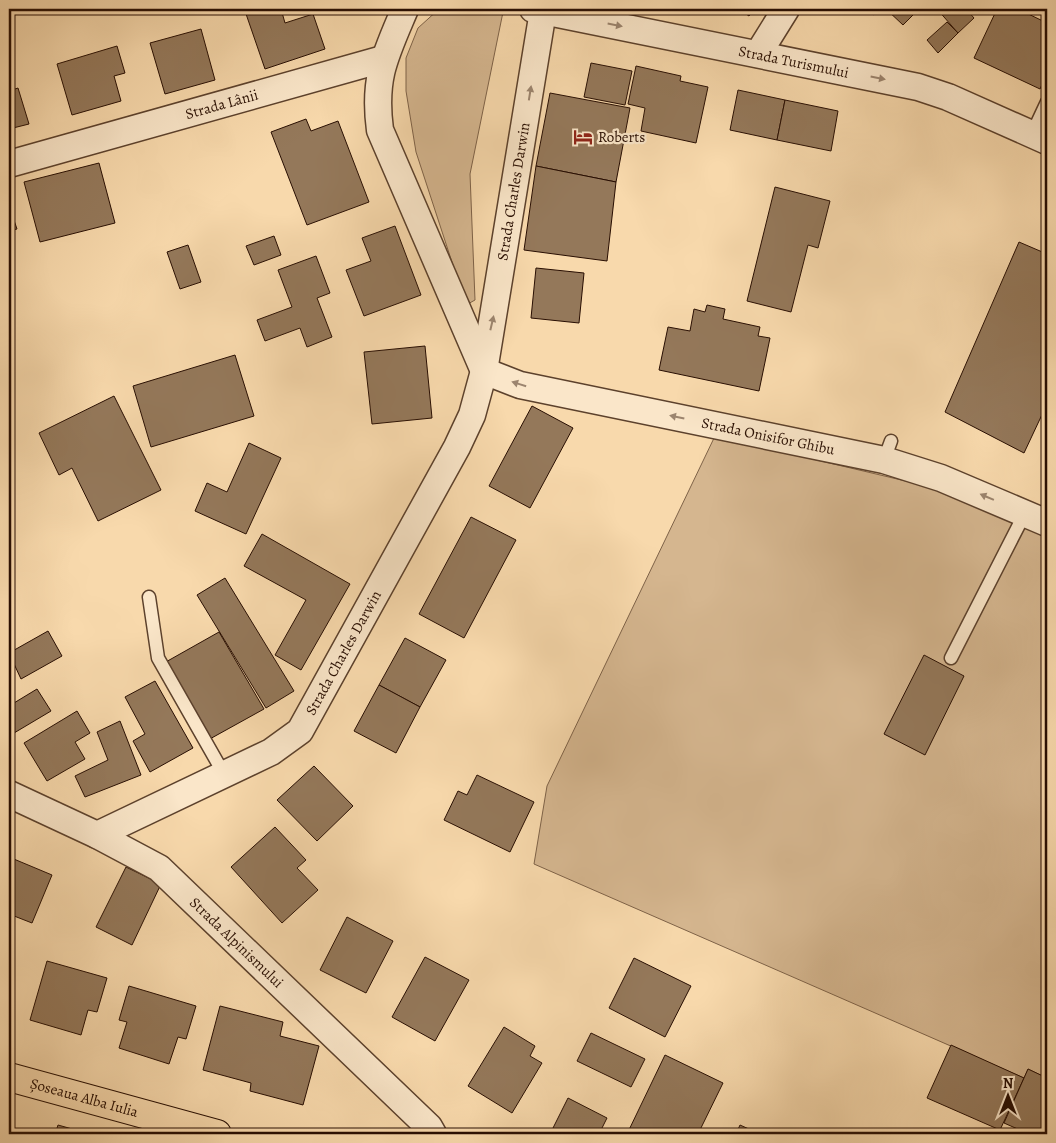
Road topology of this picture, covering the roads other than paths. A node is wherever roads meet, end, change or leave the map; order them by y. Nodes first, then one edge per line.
1 (405, 9) edge
2 (786, 9) edge
3 (538, 10) edge
4 (758, 54) junction
5 (383, 59) junction
6 (1047, 102) edge
7 (1040, 138) edge
8 (9, 164) edge
9 (484, 371) junction
10 (1036, 518) edge
11 (149, 597) dead end
12 (951, 658) dead end
13 (224, 774) junction
14 (9, 794) edge
15 (98, 834) junction
16 (9, 1077) edge
17 (217, 1134) edge
18 (433, 1134) edge

1 - 5 street
2 - 4 street
3 -> 4 street, Strada Turismului
9 -> 3 street, Strada Charles Darwin
4 -> 7 street, Strada Turismului
5 - 8 street, Strada Lânii
5 - 9 street
6 - 7 lane
10 -> 9 street, Strada Onisifor Ghibu
9 - 13 street, Strada Charles Darwin
10 - 12 lane
11 - 13 lane
13 - 15 street, Strada Charles Darwin
14 - 15 street, Strada Alpinismului
15 - 18 street, Strada Alpinismului
16 - 17 main road, Șoseaua Alba Iulia

